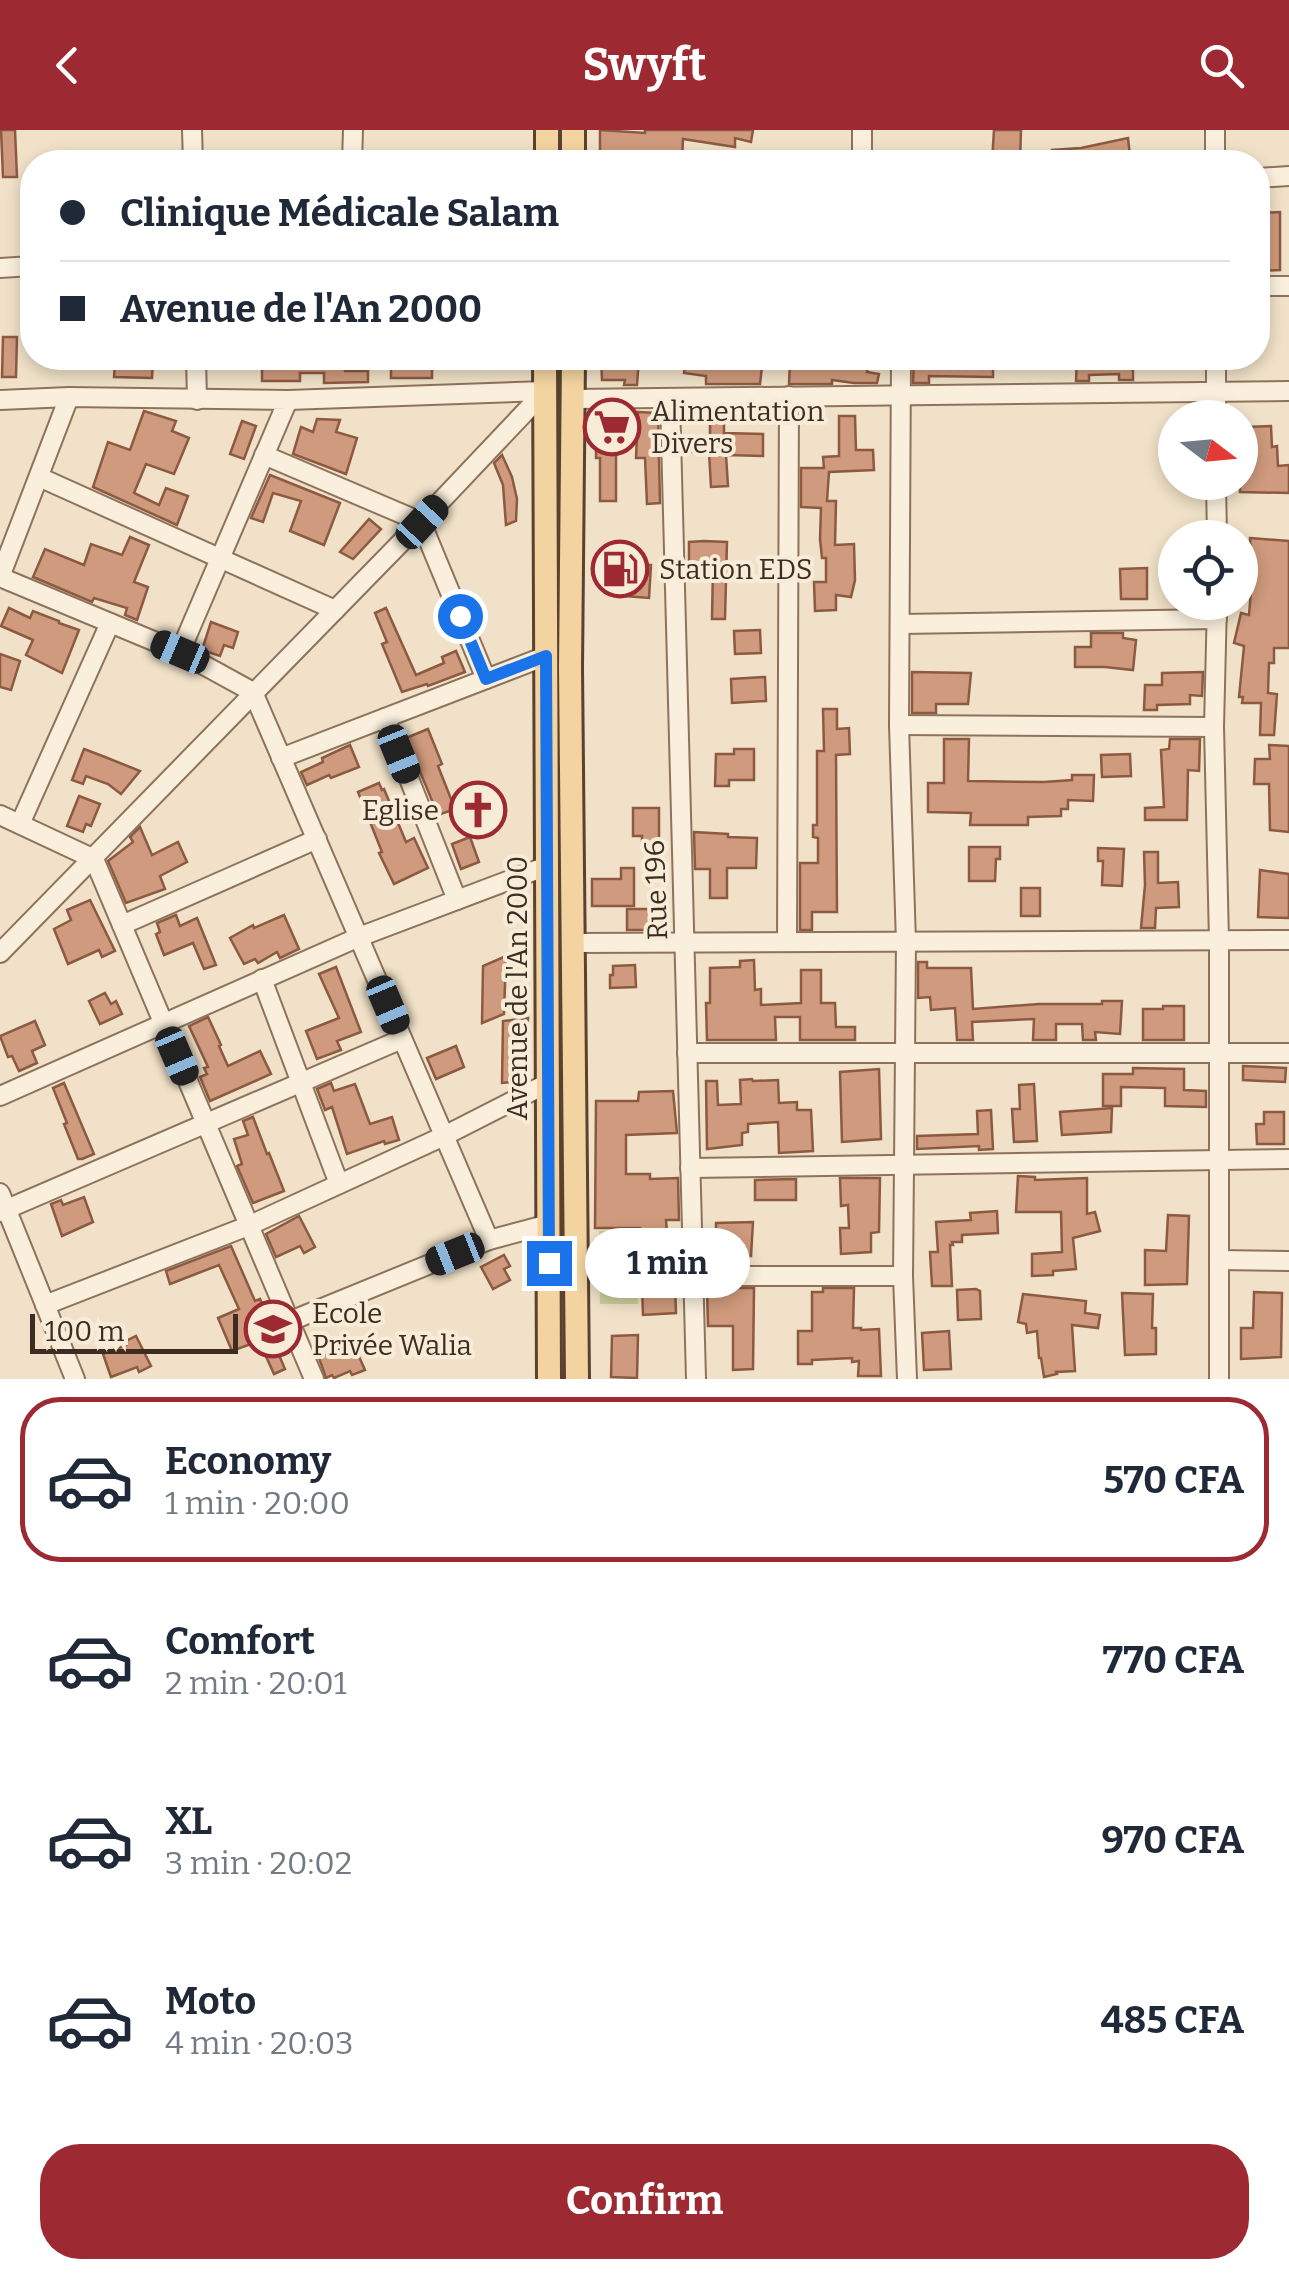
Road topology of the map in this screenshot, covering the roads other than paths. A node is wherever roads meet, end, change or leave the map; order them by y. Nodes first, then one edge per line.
1 (196, 370) edge
2 (545, 370) edge
3 (573, 370) edge
4 (902, 370) edge
5 (1216, 370) edge
6 (1289, 390) edge
7 (545, 392) junction
8 (1216, 392) junction
9 (789, 396) junction
10 (902, 396) junction
11 (69, 397) junction
12 (573, 399) junction
13 (0, 400) edge
14 (197, 400) junction
15 (288, 400) junction
16 (670, 400) junction
17 (1216, 400) edge
18 (264, 455) junction
19 (39, 477) junction
20 (422, 522) junction
21 (220, 559) junction
22 (0, 577) edge
23 (334, 610) junction
24 (1158, 613) edge
25 (1217, 620) edge
26 (110, 623) junction
27 (900, 624) junction
28 (180, 652) junction
29 (546, 656) junction
30 (486, 679) junction
31 (253, 692) junction
32 (384, 718) junction
33 (900, 725) junction
34 (1214, 726) junction
35 (282, 758) junction
36 (0, 815) edge
37 (20, 824) junction
38 (316, 840) junction
39 (94, 859) junction
40 (547, 866) junction
41 (456, 900) junction
42 (122, 925) junction
43 (358, 937) junction
44 (1289, 940) edge
45 (1219, 941) junction
46 (787, 942) junction
47 (906, 942) junction
48 (574, 943) junction
49 (685, 943) junction
50 (0, 954) edge
51 (262, 979) junction
52 (163, 1022) junction
53 (402, 1038) junction
54 (687, 1052) junction
55 (905, 1052) junction
56 (1218, 1052) junction
57 (1289, 1053) edge
58 (300, 1082) junction
59 (548, 1083) junction
60 (0, 1096) edge
61 (204, 1123) junction
62 (444, 1136) junction
63 (1289, 1159) edge
64 (1219, 1160) junction
65 (905, 1164) junction
66 (690, 1168) junction
67 (339, 1184) junction
68 (2, 1205) edge
69 (549, 1224) junction
70 (248, 1226) junction
71 (489, 1240) junction
72 (1219, 1260) junction
73 (1289, 1262) edge
74 (693, 1276) junction
75 (903, 1276) junction
76 (45, 1305) junction
77 (288, 1322) junction
78 (75, 1379) edge
79 (314, 1379) edge
80 (549, 1379) edge
81 (577, 1379) edge
82 (696, 1379) edge
83 (906, 1379) edge
84 (1219, 1379) edge

1 - 14 street
2 - 7 main road, Avenue de l'An 2000
3 - 12 main road, Avenue de l'An 2000
4 - 10 street
5 - 8 street
6 - 8 street
7 - 15 street
7 - 20 street
7 - 29 main road, Avenue de l'An 2000
8 - 10 street
8 - 17 street
9 - 10 street
9 - 16 street
9 - 46 street
10 - 27 street
11 - 13 street
11 - 14 street
11 - 19 street
12 - 16 street
12 - 48 main road, Avenue de l'An 2000
14 - 15 street
15 - 18 street
16 - 49 street, Rue 196
18 - 20 street
18 - 21 street
19 - 21 street
19 - 22 street
20 - 23 street
20 - 30 street
21 - 23 street
21 - 28 street
22 - 26 street
23 - 31 street
24 - 27 street
25 - 34 street
26 - 28 street
26 - 37 street
27 - 33 street
28 - 31 street
29 - 30 street
29 - 40 main road, Avenue de l'An 2000
30 - 32 street
31 - 35 street
31 - 39 street
32 - 35 street
32 - 41 street
33 - 34 street
33 - 47 street
34 - 45 street
35 - 38 street
36 - 37 street
37 - 39 street
38 - 42 street
38 - 43 street
39 - 42 street
39 - 50 street
40 - 41 street
40 - 59 main road, Avenue de l'An 2000
41 - 43 street
42 - 52 street
43 - 51 street
43 - 53 street
44 - 45 street
45 - 47 street
45 - 56 street
46 - 47 street
46 - 49 street
47 - 55 street
48 - 49 street
48 - 81 main road, Avenue de l'An 2000
49 - 54 street, Rue 196
51 - 52 street
51 - 58 street
52 - 60 street
52 - 61 street
53 - 58 street
53 - 62 street
54 - 55 street
54 - 66 street, Rue 196
55 - 56 street
55 - 65 street
56 - 57 street
56 - 64 street
58 - 61 street
58 - 67 street
59 - 62 street
59 - 69 main road, Avenue de l'An 2000
61 - 68 street
61 - 70 street
62 - 67 street
62 - 71 street
63 - 64 street
64 - 65 street
64 - 72 street
65 - 66 street
65 - 75 street
66 - 74 street, Rue 196
67 - 70 street
68 - 76 street
69 - 71 street
69 - 80 main road, Avenue de l'An 2000
70 - 76 street
70 - 77 street
71 - 77 street
72 - 73 street
72 - 84 street
74 - 75 street
74 - 82 street, Rue 196
75 - 83 street
76 - 78 street
77 - 79 street

